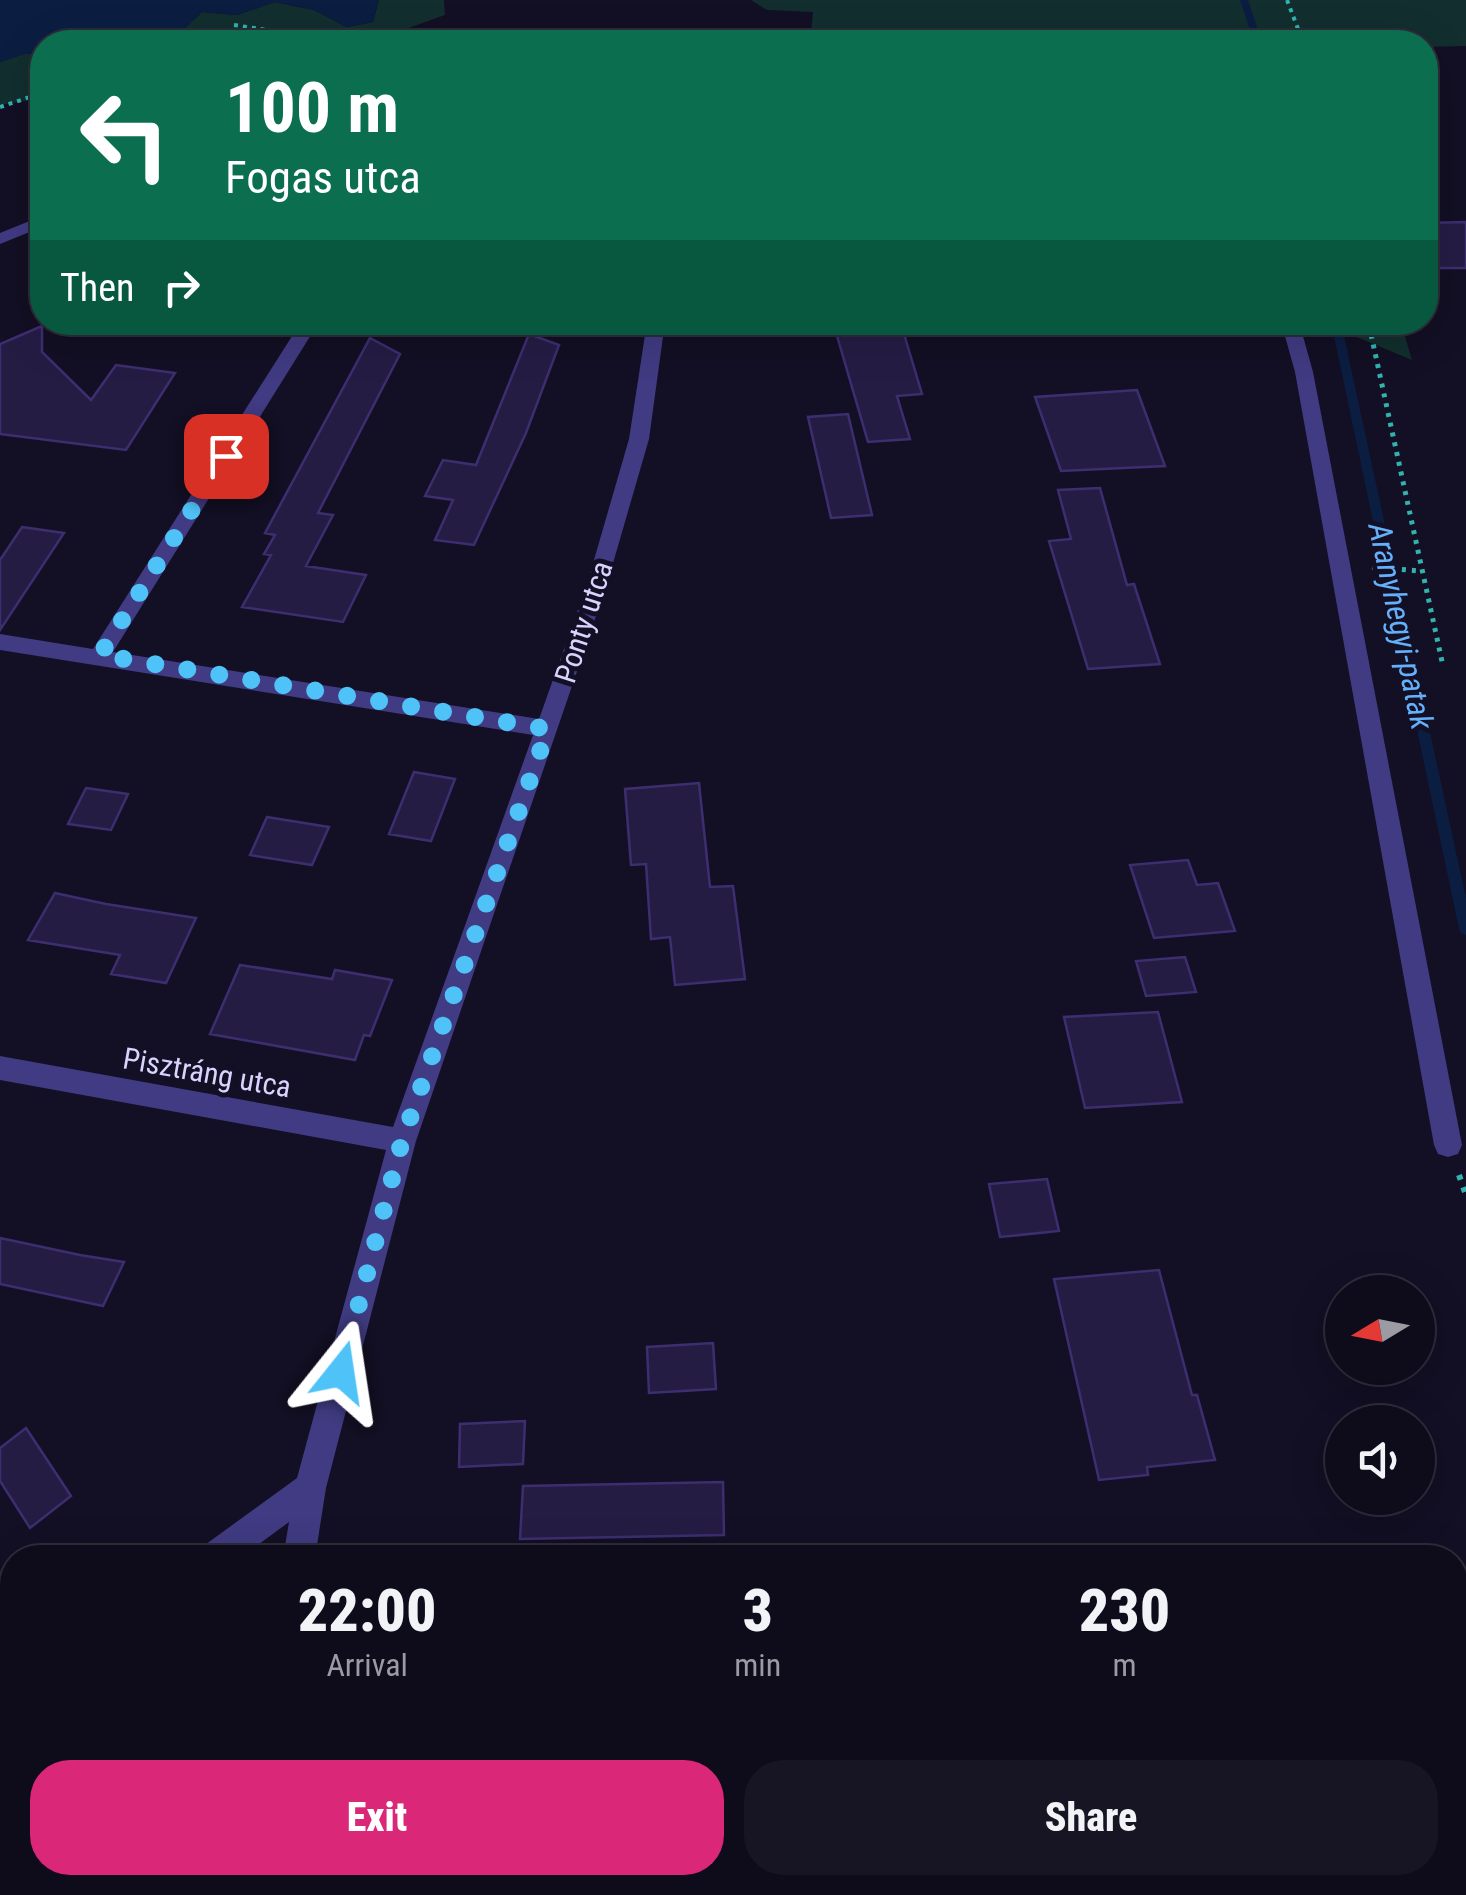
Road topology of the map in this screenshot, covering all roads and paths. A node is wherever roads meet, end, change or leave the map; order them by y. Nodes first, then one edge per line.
1 (1287, 0) edge
2 (234, 26) dead end
3 (265, 30) edge
4 (1298, 30) edge
5 (30, 96) edge
6 (0, 107) edge
7 (30, 225) edge
8 (0, 239) edge
9 (302, 335) edge
10 (654, 335) edge
11 (1294, 335) edge
12 (1371, 335) edge
13 (1340, 564) junction
14 (1420, 571) junction
15 (0, 642) edge
16 (100, 655) junction
17 (1443, 666) dead end
18 (548, 729) junction
19 (0, 1068) edge
20 (402, 1141) junction
21 (1448, 1146) dead end
22 (310, 1488) junction
23 (231, 1545) edge
24 (301, 1545) edge

1 - 4 path
2 - 3 path
5 - 6 path
7 - 8 street
9 - 16 street
10 - 18 street, Ponty utca
11 - 13 street
12 - 14 path
13 - 14 path
13 - 21 street
14 - 17 path
15 - 16 street
16 - 18 street
18 - 20 street, Ponty utca
19 - 20 street, Pisztráng utca
20 - 22 street, Ponty utca
22 - 23 street
22 - 24 street, Ponty utca

